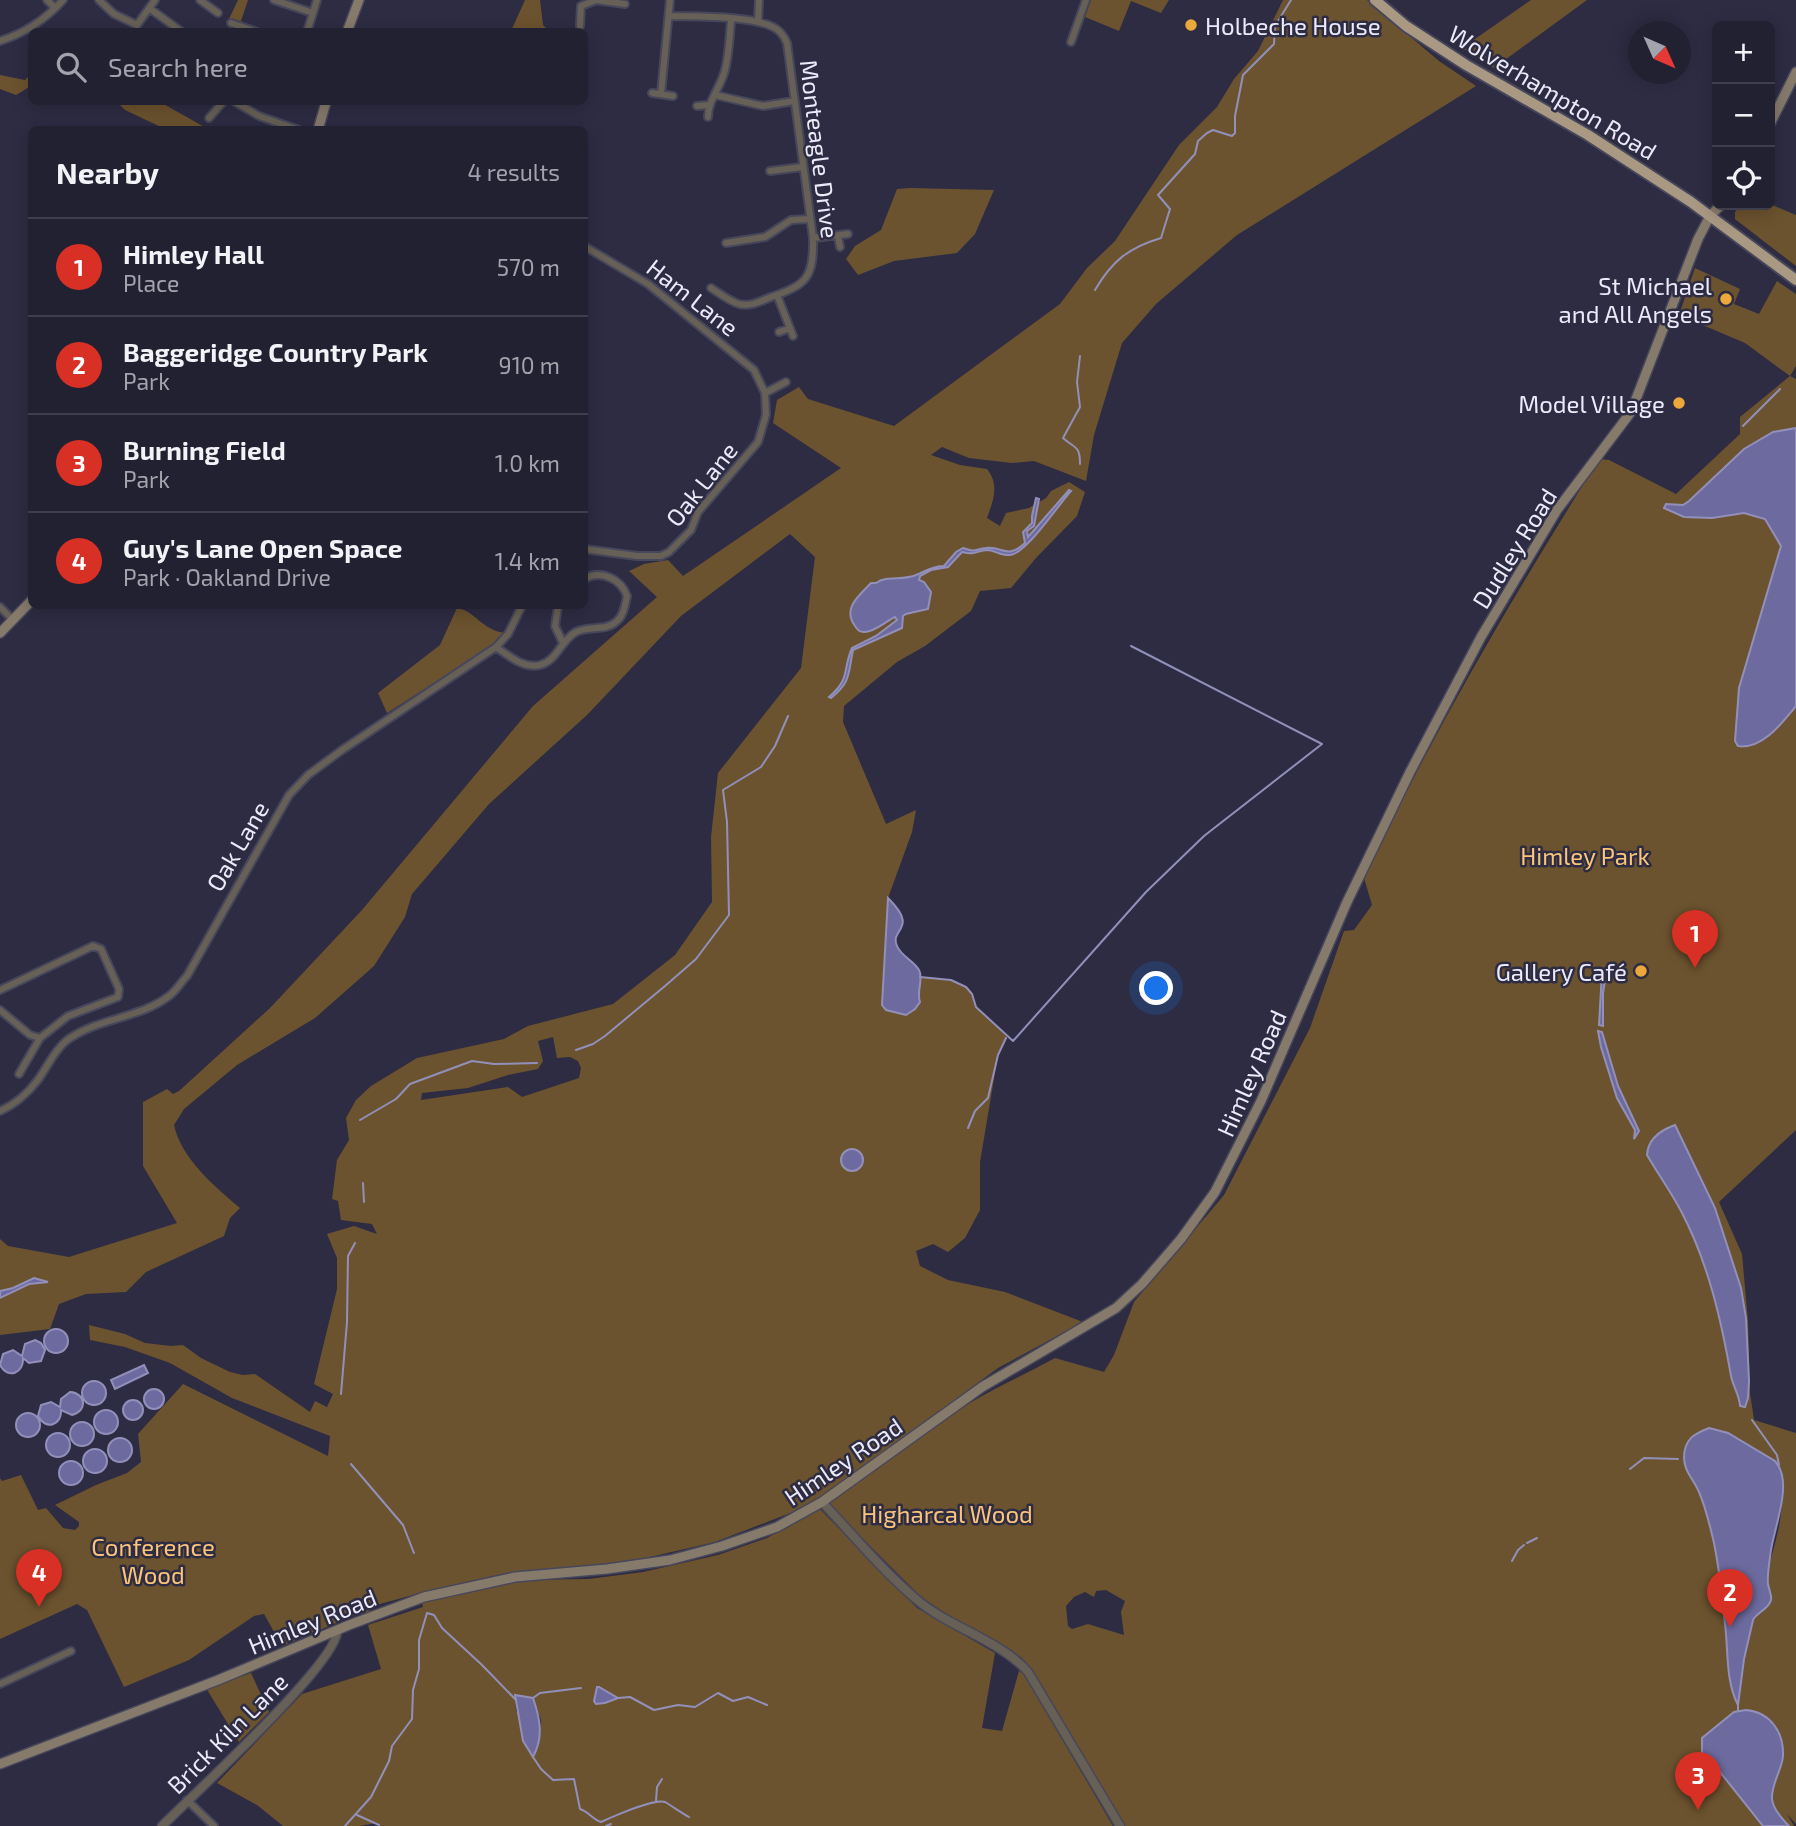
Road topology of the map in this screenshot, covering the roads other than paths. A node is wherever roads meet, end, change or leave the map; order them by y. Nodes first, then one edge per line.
1 (47, 0) edge
2 (63, 0) edge
3 (99, 0) edge
4 (155, 0) edge
5 (200, 0) edge
6 (274, 0) edge
7 (317, 0) edge
8 (359, 0) edge
9 (574, 0) edge
10 (670, 0) edge
11 (759, 0) edge
12 (1086, 0) edge
13 (1375, 0) edge
14 (625, 4) dead end
15 (580, 6) junction
16 (55, 8) junction
17 (149, 8) junction
18 (218, 13) dead end
19 (313, 13) junction
20 (668, 16) junction
21 (731, 19) junction
22 (758, 22) junction
23 (231, 23) dead end
24 (580, 26) dead end
25 (28, 28) edge
26 (29, 28) edge
27 (136, 28) edge
28 (176, 28) edge
29 (245, 28) edge
30 (308, 28) edge
31 (348, 28) edge
32 (0, 41) edge
33 (1071, 43) dead end
34 (1796, 72) edge
35 (652, 93) dead end
36 (661, 94) junction
37 (715, 95) junction
38 (673, 96) dead end
39 (794, 101) junction
40 (220, 105) edge
41 (240, 105) edge
42 (325, 105) edge
43 (708, 105) junction
44 (698, 106) dead end
45 (1775, 114) edge
46 (708, 117) dead end
47 (209, 118) dead end
48 (288, 126) edge
49 (319, 126) edge
50 (802, 167) junction
51 (770, 171) dead end
52 (1716, 210) edge
53 (1710, 216) junction
54 (809, 219) junction
55 (848, 234) dead end
56 (838, 236) junction
57 (813, 238) junction
58 (726, 243) dead end
59 (840, 247) dead end
60 (588, 248) edge
61 (1796, 280) edge
62 (711, 288) dead end
63 (777, 295) junction
64 (790, 328) junction
65 (779, 332) dead end
66 (793, 336) dead end
67 (786, 382) dead end
68 (765, 393) junction
69 (588, 550) edge
70 (588, 577) edge
71 (28, 604) edge
72 (0, 607) edge
73 (520, 609) edge
74 (558, 609) edge
75 (12, 619) junction
76 (0, 633) edge
77 (563, 643) junction
78 (496, 648) junction
79 (1347, 902) joint
80 (0, 990) edge
81 (0, 1010) edge
82 (40, 1038) junction
83 (19, 1074) dead end
84 (0, 1111) edge
85 (822, 1502) junction
86 (337, 1631) junction
87 (71, 1651) dead end
88 (63, 1654) junction
89 (67, 1662) dead end
90 (0, 1684) edge
91 (0, 1764) edge
92 (187, 1800) junction
93 (162, 1826) edge
94 (214, 1826) edge
95 (1120, 1826) edge

1 - 16 street
2 - 16 street
3 - 27 street
4 - 17 street
5 - 18 street
6 - 19 street
7 - 19 street
8 - 31 main road
9 - 15 street
10 - 20 street
11 - 22 street
12 - 33 street
13 - 53 highway, Wolverhampton Road
14 - 15 street
15 - 24 street
16 - 26 street
17 - 27 street
17 - 28 street
19 - 30 street
20 - 21 street, Monteagle Drive
20 - 36 street
21 - 22 street, Monteagle Drive
21 - 37 street
22 - 39 street, Monteagle Drive
23 - 29 street
25 - 32 street
34 - 45 main road
35 - 36 street
36 - 38 street
37 - 39 street
37 - 43 street
39 - 50 street, Monteagle Drive
40 - 47 street
41 - 48 street
42 - 49 main road
43 - 44 street
43 - 46 street
50 - 51 street
50 - 54 street, Monteagle Drive
52 - 53 main road, Dudley Road
53 - 61 highway, Wolverhampton Road
53 - 79 main road, Dudley Road
54 - 57 street, Monteagle Drive
54 - 58 street
55 - 56 street
56 - 57 street
56 - 59 street
57 - 63 street, Monteagle Drive
60 - 68 street, Ham Lane
62 - 63 street, Monteagle Drive
63 - 64 street
64 - 65 street
64 - 66 street
67 - 68 street
68 - 69 street, Oak Lane
70 - 77 street
71 - 75 main road
72 - 75 street
73 - 78 street, Oak Lane
74 - 77 street
75 - 76 main road
77 - 78 street
78 - 84 street, Oak Lane
79 - 85 main road, Himley Road
80 - 82 street
81 - 82 street
82 - 83 street
85 - 86 main road, Himley Road
85 - 95 street
86 - 91 main road, Himley Road
86 - 92 street, Brick Kiln Lane
87 - 88 street
88 - 89 street
88 - 90 street
92 - 93 street, Brick Kiln Lane
92 - 94 street

